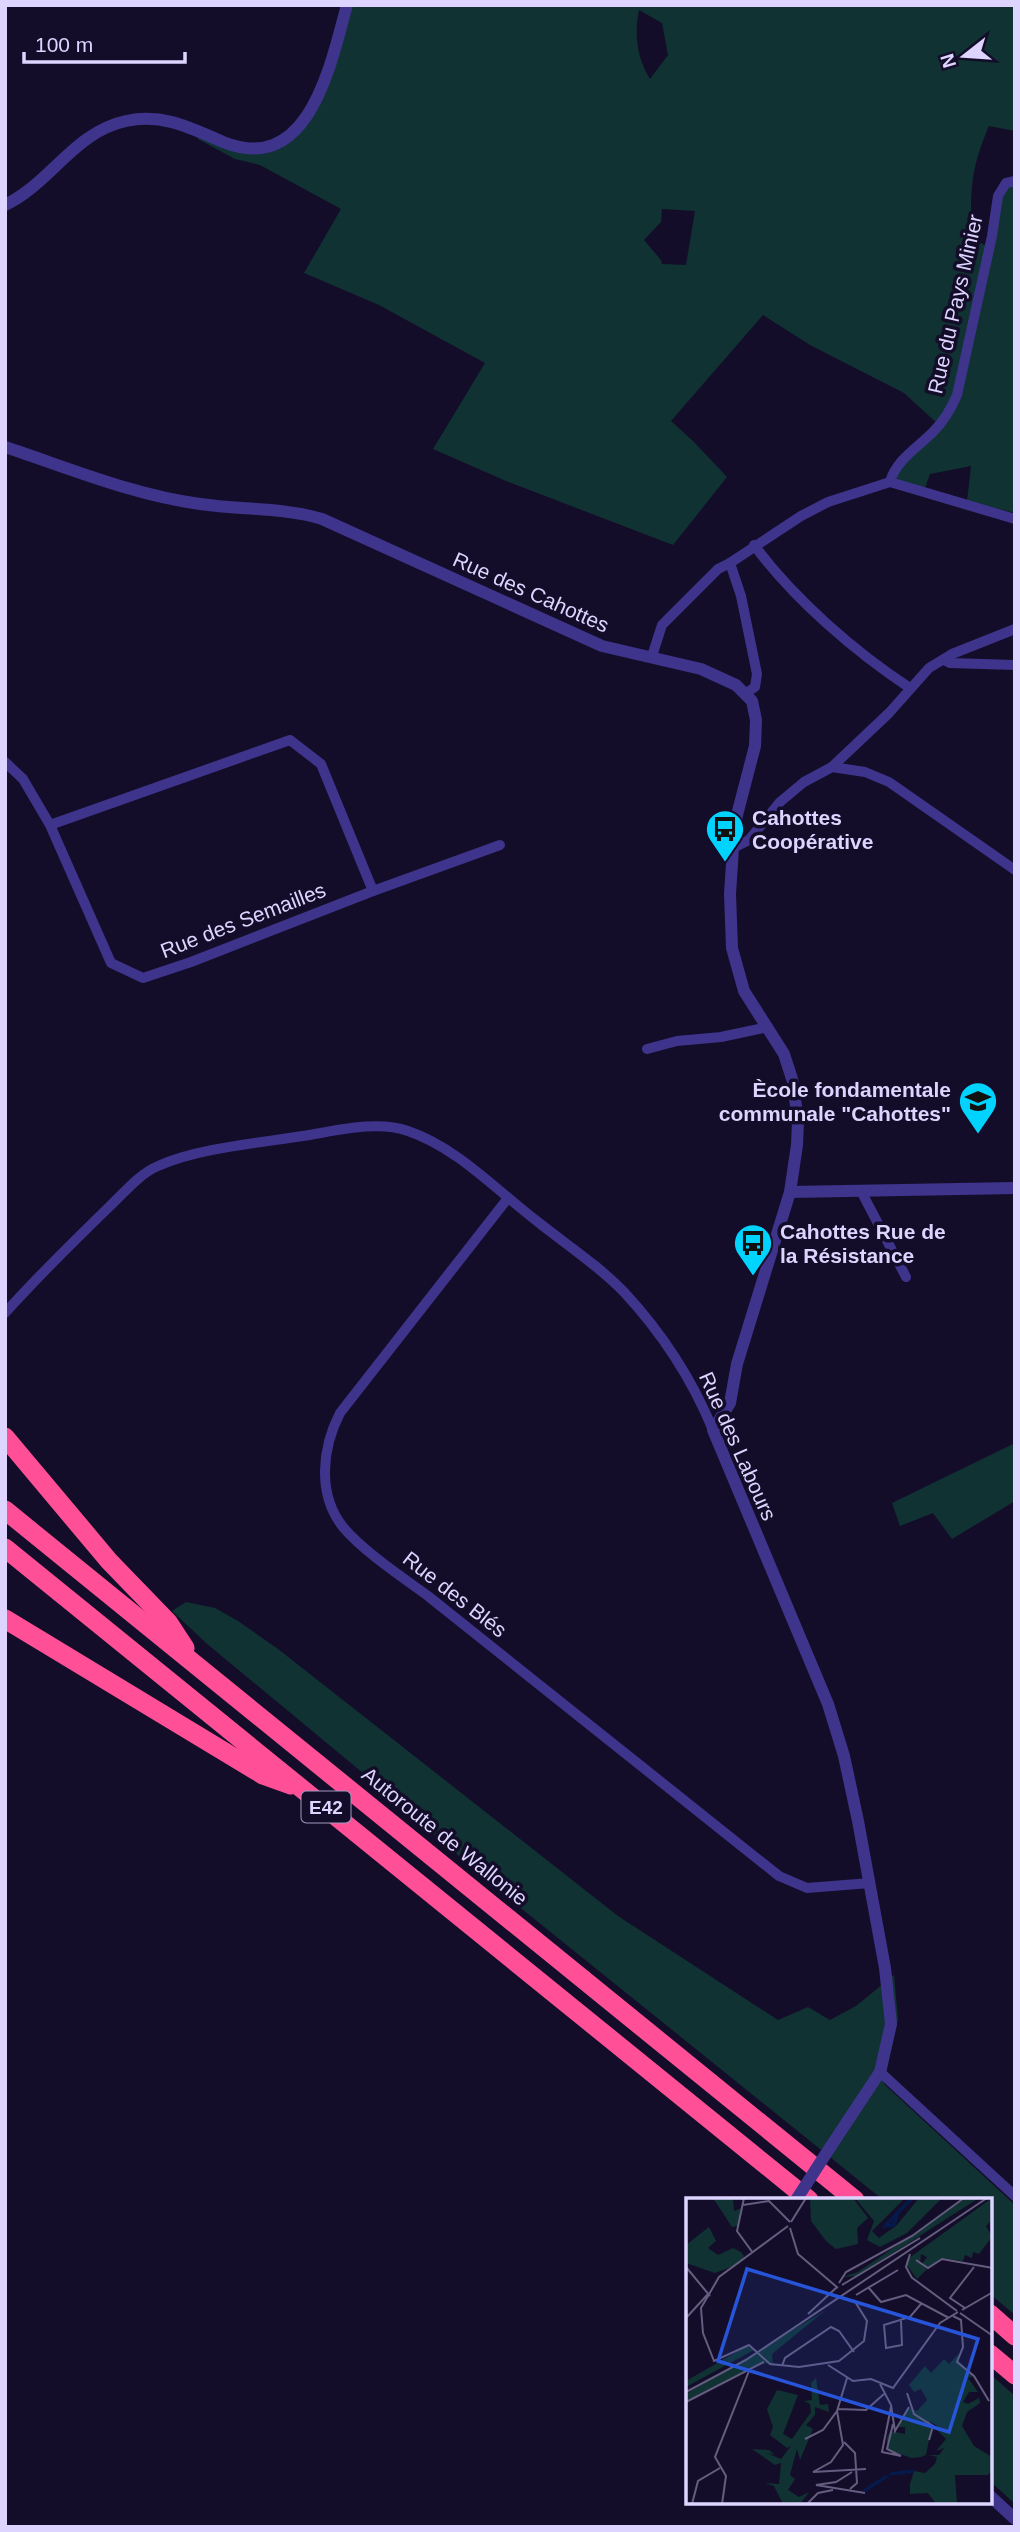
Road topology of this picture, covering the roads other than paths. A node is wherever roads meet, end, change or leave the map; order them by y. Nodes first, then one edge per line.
1 (347, 5) edge
2 (1015, 181) edge
3 (5, 205) edge
4 (5, 447) edge
5 (890, 482) junction
6 (1015, 519) edge
7 (754, 545) junction
8 (730, 563) junction
9 (1015, 629) edge
10 (652, 656) junction
11 (944, 660) junction
12 (1015, 665) edge
13 (909, 688) junction
14 (745, 694) junction
15 (5, 762) edge
16 (832, 766) junction
17 (50, 825) junction
18 (500, 845) dead end
19 (733, 848) junction
20 (1015, 870) edge
21 (373, 891) junction
22 (768, 1027) junction
23 (648, 1051) dead end
24 (1015, 1188) edge
25 (861, 1191) junction
26 (790, 1192) junction
27 (508, 1198) junction
28 (906, 1277) dead end
29 (5, 1313) edge
30 (713, 1430) junction
31 (5, 1437) edge
32 (5, 1510) edge
33 (5, 1548) edge
34 (5, 1619) edge
35 (195, 1663) junction
36 (306, 1791) junction
37 (870, 1883) junction
38 (880, 2072) junction
39 (1015, 2196) edge
40 (797, 2198) edge
41 (807, 2198) edge
42 (853, 2198) edge
43 (992, 2316) edge
44 (1015, 2336) edge
45 (992, 2356) edge
46 (1015, 2375) edge
47 (992, 2498) edge
48 (1015, 2519) edge

1 - 3 street
2 - 5 street, Rue du Pays Minier
4 - 10 street, Rue des Cahottes
5 - 6 street
5 - 7 street
7 - 8 street
7 - 13 street
8 - 10 street
8 - 14 street
9 - 11 street
10 - 14 street, Rue des Cahottes
11 - 12 street
11 - 13 street
13 - 16 street
14 - 19 street
15 - 17 street, Rue des Semailles
16 - 19 street
16 - 20 street
17 - 21 street
17 - 21 street, Rue des Semailles
18 - 21 street, Rue des Semailles
19 - 22 street
22 - 23 street
22 - 26 street
24 - 25 street
25 - 26 street
25 - 28 street
26 - 30 street
27 - 29 street, Rue des Labours
27 - 30 street, Rue des Labours
27 - 37 street, Rue des Blés
30 - 37 street, Rue des Labours
31 - 35 highway
32 - 35 highway, Autoroute de Wallonie / E42
33 - 36 highway, E42
34 - 36 highway
35 - 42 highway, Autoroute de Wallonie / E42
36 - 41 highway, E42
37 - 38 street, Rue des Labours
38 - 39 street
38 - 40 street, Rue des Labours, bridge
43 - 44 highway
45 - 46 highway
47 - 48 street

